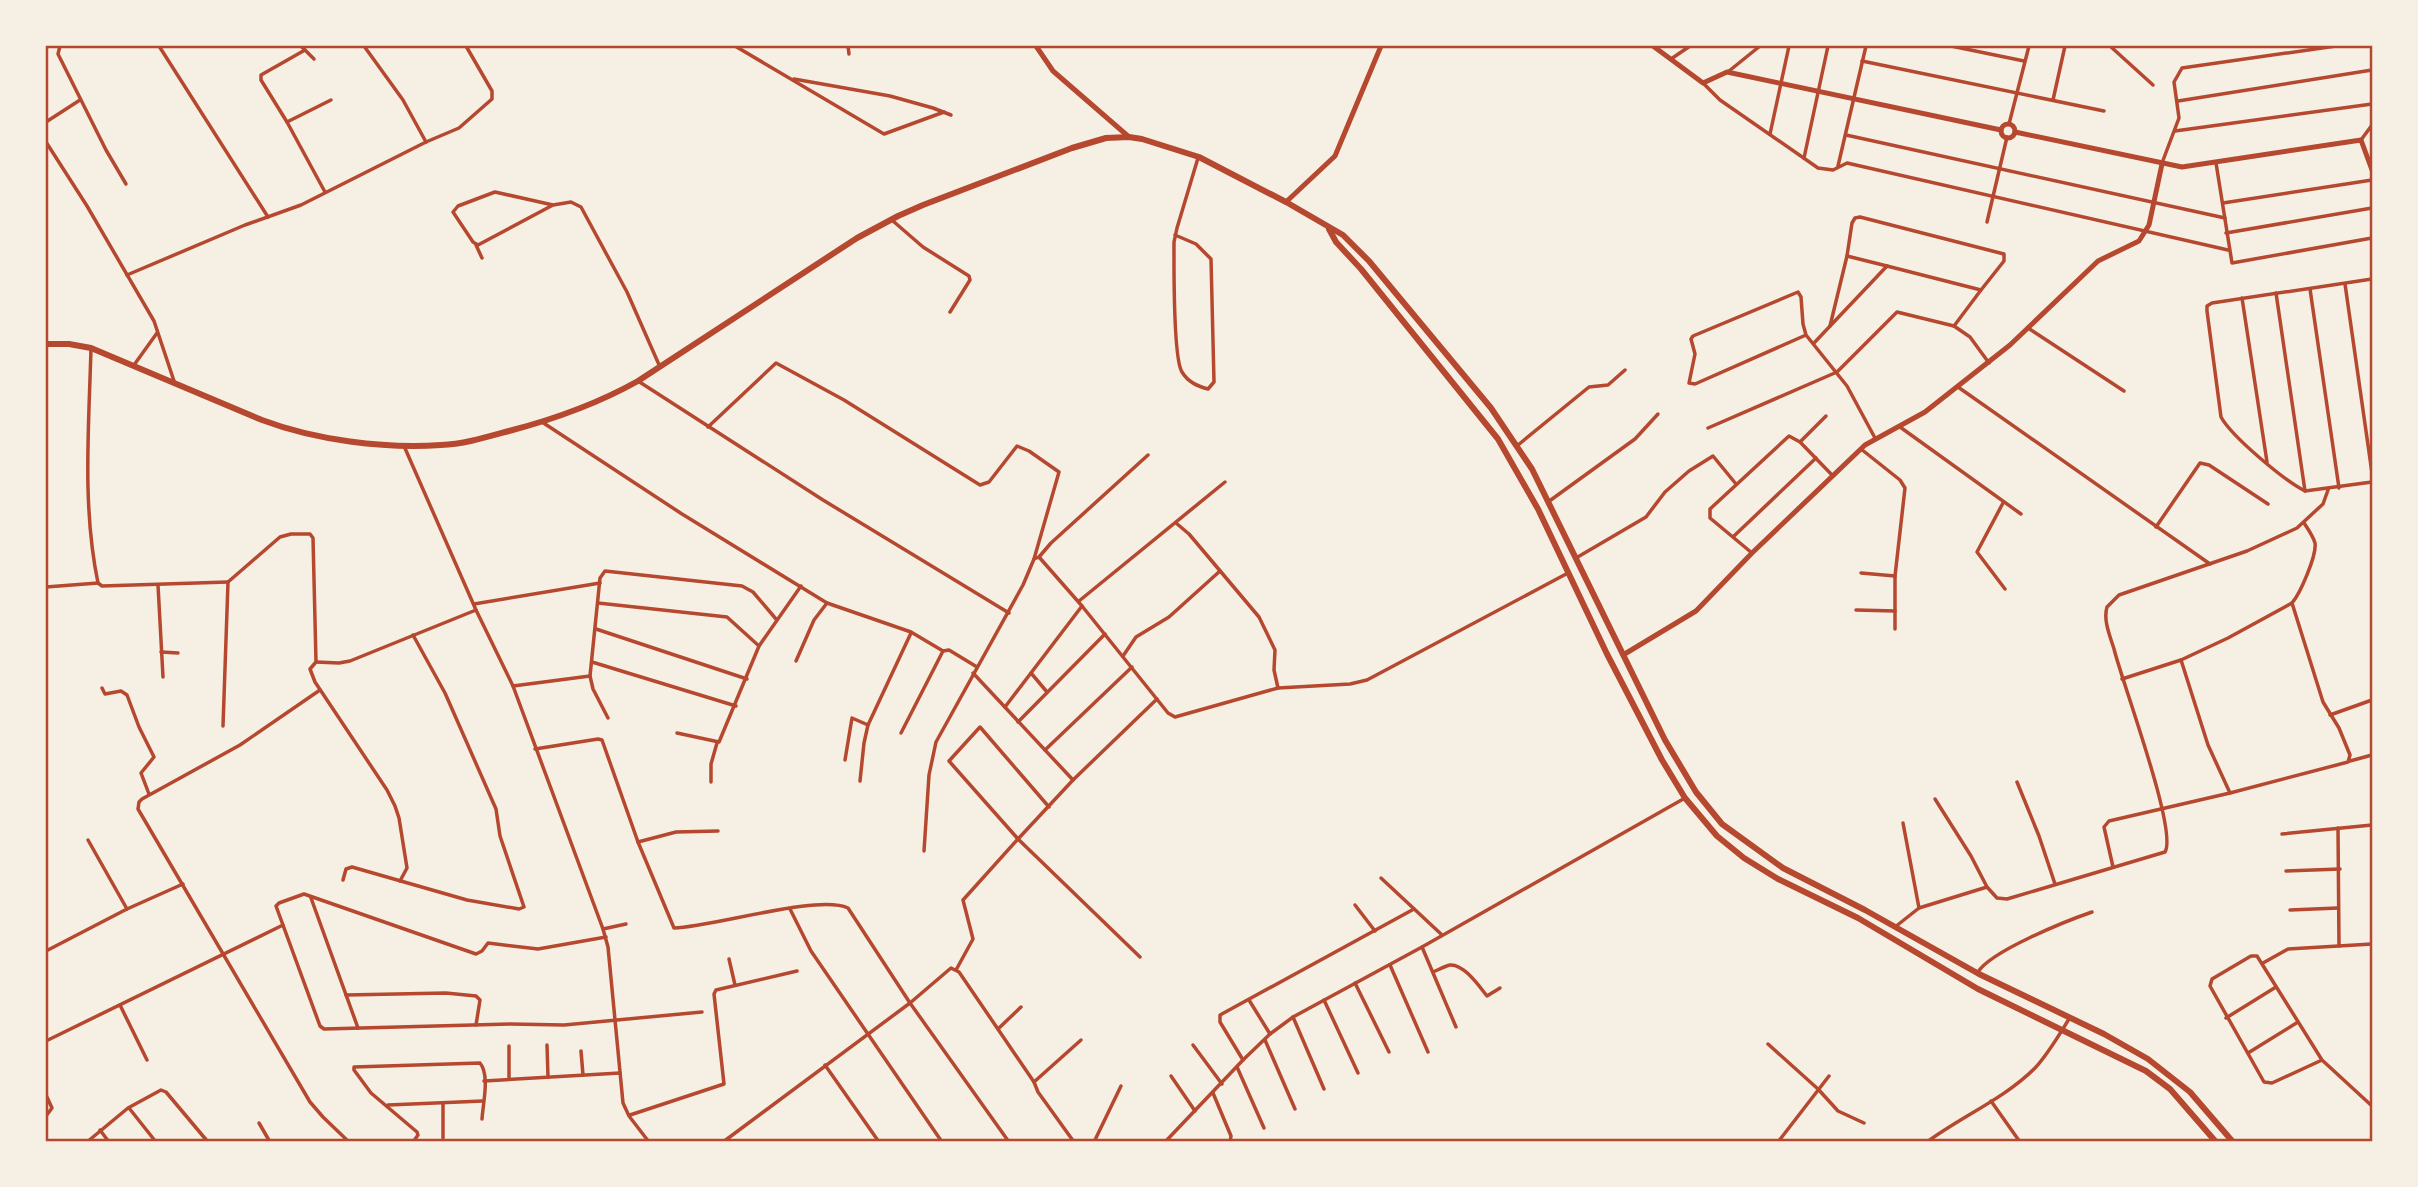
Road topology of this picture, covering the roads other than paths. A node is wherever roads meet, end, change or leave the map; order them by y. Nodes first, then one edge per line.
1 (60, 46) edge
2 (159, 46) edge
3 (364, 46) edge
4 (466, 46) edge
5 (737, 46) edge
6 (848, 46) edge
7 (1036, 46) edge
8 (1381, 46) edge
9 (1653, 46) edge
10 (1689, 46) edge
11 (1760, 46) edge
12 (1789, 46) edge
13 (1828, 46) edge
14 (1866, 46) edge
15 (1951, 46) edge
16 (2029, 46) edge
17 (2065, 46) edge
18 (2110, 46) edge
19 (2336, 46) edge
20 (303, 48) edge
21 (849, 54) dead end
22 (314, 59) dead end
23 (1671, 59) junction
24 (1862, 61) junction
25 (2024, 61) junction
26 (2372, 70) edge
27 (1727, 72) junction
28 (792, 79) junction
29 (1782, 82) junction
30 (1703, 83) junction
31 (2153, 85) dead end
32 (1818, 91) junction
33 (2017, 93) junction
34 (1854, 98) junction
35 (80, 100) junction
36 (331, 100) dead end
37 (2053, 100) junction
38 (2178, 101) junction
39 (2372, 104) edge
40 (2104, 111) dead end
41 (944, 112) junction
42 (951, 115) dead end
43 (46, 122) edge
44 (287, 122) junction
45 (2009, 124) junction
46 (2372, 125) edge
47 (2001, 130) junction
48 (2175, 131) junction
49 (2015, 132) junction
50 (1770, 134) junction
51 (1846, 135) junction
52 (1129, 137) junction
53 (2007, 137) junction
54 (2361, 140) junction
55 (46, 142) edge
56 (426, 142) junction
57 (1199, 157) junction
58 (1804, 158) junction
59 (2216, 163) junction
60 (2162, 164) junction
61 (1837, 169) junction
62 (2000, 169) junction
63 (2372, 170) edge
64 (2372, 180) edge
65 (126, 184) dead end
66 (326, 192) junction
67 (1993, 197) junction
68 (1286, 202) junction
69 (2153, 203) junction
70 (2222, 203) junction
71 (553, 205) junction
72 (2372, 208) edge
73 (268, 217) junction
74 (2225, 218) junction
75 (891, 219) junction
76 (1987, 222) dead end
77 (1328, 227) junction
78 (2146, 232) junction
79 (2226, 233) junction
80 (1175, 234) junction
81 (2372, 238) edge
82 (476, 245) junction
83 (2228, 250) junction
84 (1847, 256) junction
85 (482, 258) dead end
86 (1887, 266) junction
87 (127, 275) junction
88 (2372, 279) edge
89 (2345, 284) junction
90 (2310, 289) junction
91 (1981, 290) junction
92 (2276, 293) junction
93 (2242, 298) junction
94 (950, 312) dead end
95 (1830, 326) junction
96 (1954, 326) junction
97 (2028, 328) junction
98 (157, 332) junction
99 (1806, 335) junction
100 (1814, 343) junction
101 (46, 344) edge
102 (91, 348) junction
103 (1989, 363) junction
104 (134, 365) junction
105 (660, 367) junction
106 (1625, 370) dead end
107 (1837, 372) junction
108 (174, 381) junction
109 (638, 381) junction
110 (1958, 387) junction
111 (2124, 391) dead end
112 (1658, 414) dead end
113 (1826, 416) dead end
114 (542, 422) junction
115 (708, 427) junction
116 (1900, 427) junction
117 (1708, 428) dead end
118 (1875, 439) junction
119 (1800, 442) junction
120 (1517, 445) junction
121 (404, 446) junction
122 (1861, 449) junction
123 (1148, 455) dead end
124 (1816, 458) junction
125 (2267, 464) junction
126 (2372, 472) edge
127 (1833, 476) junction
128 (1225, 482) dead end
129 (2372, 482) edge
130 (1737, 484) junction
131 (2339, 488) junction
132 (2328, 490) junction
133 (2305, 491) junction
134 (1548, 502) junction
135 (2003, 503) junction
136 (2268, 504) dead end
137 (2021, 514) dead end
138 (1176, 523) junction
139 (2304, 523) junction
140 (2156, 527) junction
141 (1734, 536) junction
142 (1752, 553) junction
143 (1037, 558) junction
144 (1576, 558) junction
145 (2210, 565) junction
146 (1220, 571) junction
147 (1568, 573) junction
148 (1861, 573) dead end
149 (1895, 576) junction
150 (229, 582) junction
151 (98, 583) junction
152 (600, 583) junction
153 (158, 585) junction
154 (800, 586) junction
155 (46, 587) edge
156 (2005, 589) dead end
157 (598, 603) junction
158 (827, 603) junction
159 (1081, 603) junction
160 (2292, 603) junction
161 (474, 604) junction
162 (476, 610) junction
163 (1856, 610) dead end
164 (1895, 611) junction
165 (1009, 613) junction
166 (1604, 615) junction
167 (776, 619) junction
168 (1592, 621) junction
169 (596, 629) junction
170 (1895, 629) dead end
171 (911, 632) junction
172 (1612, 632) junction
173 (1105, 634) junction
174 (413, 635) junction
175 (1599, 638) junction
176 (759, 646) junction
177 (943, 651) junction
178 (162, 652) junction
179 (178, 653) dead end
180 (1623, 655) junction
181 (1123, 656) junction
182 (2182, 660) junction
183 (796, 661) dead end
184 (316, 662) junction
185 (592, 662) junction
186 (977, 667) junction
187 (1132, 667) junction
188 (973, 673) junction
189 (1031, 673) junction
190 (163, 677) dead end
191 (590, 677) junction
192 (747, 679) junction
193 (2122, 679) junction
194 (513, 686) junction
195 (102, 688) dead end
196 (1279, 688) junction
197 (320, 690) junction
198 (1047, 692) junction
199 (1157, 699) junction
200 (2372, 700) edge
201 (736, 706) junction
202 (1005, 707) junction
203 (2330, 715) junction
204 (608, 718) dead end
205 (1018, 722) junction
206 (868, 725) junction
207 (223, 726) dead end
208 (677, 733) dead end
209 (901, 733) dead end
210 (717, 743) junction
211 (535, 749) junction
212 (1045, 750) junction
213 (2372, 755) edge
214 (845, 760) dead end
215 (2348, 762) junction
216 (1073, 780) junction
217 (860, 781) dead end
218 (711, 782) dead end
219 (2017, 782) dead end
220 (2230, 793) junction
221 (150, 795) junction
222 (1685, 798) junction
223 (1935, 799) dead end
224 (1049, 807) junction
225 (2163, 808) junction
226 (1903, 823) dead end
227 (2372, 825) edge
228 (2338, 828) junction
229 (718, 831) dead end
230 (2282, 834) dead end
231 (88, 839) dead end
232 (1018, 839) junction
233 (638, 842) junction
234 (924, 851) dead end
235 (2114, 868) junction
236 (2340, 869) junction
237 (2286, 871) dead end
238 (1381, 878) dead end
239 (344, 880) dead end
240 (400, 881) junction
241 (183, 884) junction
242 (2055, 884) junction
243 (1987, 887) junction
244 (311, 898) junction
245 (1355, 905) dead end
246 (1919, 908) junction
247 (2338, 908) junction
248 (127, 909) junction
249 (790, 909) junction
250 (1414, 909) junction
251 (2290, 910) dead end
252 (2092, 912) dead end
253 (626, 924) dead end
254 (283, 925) junction
255 (1895, 927) junction
256 (603, 929) junction
257 (1375, 931) junction
258 (1441, 934) junction
259 (606, 937) junction
260 (2372, 944) edge
261 (2339, 946) junction
262 (1422, 947) junction
263 (46, 951) edge
264 (223, 954) junction
265 (1140, 957) dead end
266 (729, 959) dead end
267 (2263, 963) junction
268 (1390, 965) junction
269 (956, 970) junction
270 (797, 971) dead end
271 (1433, 972) junction
272 (1977, 973) junction
273 (1355, 983) junction
274 (735, 985) junction
275 (2276, 987) junction
276 (1500, 988) dead end
277 (346, 995) junction
278 (1249, 1000) junction
279 (1324, 1000) junction
280 (910, 1003) junction
281 (120, 1004) junction
282 (1021, 1007) dead end
283 (702, 1012) dead end
284 (1293, 1017) junction
285 (2226, 1018) junction
286 (2069, 1019) junction
287 (2298, 1021) junction
288 (616, 1022) junction
289 (476, 1025) junction
290 (1456, 1027) dead end
291 (358, 1028) junction
292 (998, 1029) junction
293 (2063, 1029) junction
294 (867, 1034) junction
295 (1269, 1034) junction
296 (1082, 1040) dead end
297 (1265, 1040) junction
298 (46, 1041) edge
299 (1768, 1044) dead end
300 (547, 1045) dead end
301 (1193, 1045) dead end
302 (509, 1046) dead end
303 (581, 1051) dead end
304 (1389, 1052) dead end
305 (1428, 1052) dead end
306 (2248, 1053) junction
307 (147, 1060) dead end
308 (1243, 1060) junction
309 (2322, 1060) junction
310 (825, 1065) junction
311 (1237, 1067) junction
312 (620, 1073) junction
313 (1358, 1073) dead end
314 (583, 1075) junction
315 (1171, 1076) dead end
316 (1829, 1076) dead end
317 (548, 1077) junction
318 (509, 1079) junction
319 (484, 1080) junction
320 (1034, 1082) junction
321 (1222, 1084) junction
322 (1121, 1086) dead end
323 (1324, 1089) dead end
324 (1818, 1089) junction
325 (1213, 1093) junction
326 (46, 1095) edge
327 (483, 1101) junction
328 (1991, 1101) junction
329 (443, 1103) junction
330 (386, 1105) junction
331 (2372, 1106) edge
332 (128, 1108) junction
333 (1295, 1109) dead end
334 (1195, 1111) junction
335 (46, 1116) edge
336 (629, 1116) junction
337 (482, 1119) dead end
338 (259, 1123) dead end
339 (1864, 1123) dead end
340 (1264, 1128) dead end
341 (100, 1130) junction
342 (443, 1138) dead end
343 (647, 1140) edge
344 (87, 1142) edge
345 (109, 1142) edge
346 (156, 1142) edge
347 (208, 1142) edge
348 (270, 1142) edge
349 (349, 1142) edge
350 (413, 1142) edge
351 (641, 1142) edge
352 (723, 1142) edge
353 (879, 1142) edge
354 (942, 1142) edge
355 (1009, 1142) edge
356 (1074, 1142) edge
357 (1094, 1142) edge
358 (1165, 1142) edge
359 (1230, 1142) edge
360 (1778, 1142) edge
361 (1927, 1142) edge
362 (2021, 1142) edge
363 (2216, 1142) edge
364 (2232, 1142) edge

1 - 35 street
2 - 73 street
3 - 56 street
4 - 56 street
5 - 28 street
6 - 21 street
7 - 52 street
8 - 68 street
9 - 23 street
10 - 23 street
11 - 27 street
12 - 29 street
13 - 32 street
14 - 24 street
15 - 25 street
16 - 25 street
17 - 37 street
18 - 31 street
19 - 38 street
20 - 22 street
20 - 44 street
23 - 30 street
24 - 33 street
24 - 34 street
25 - 33 street
26 - 38 street
27 - 29 street
27 - 30 street
28 - 41 street
28 - 41 street
29 - 32 street
29 - 50 street
30 - 50 street
32 - 34 street
32 - 58 street
33 - 37 street
33 - 45 street
34 - 47 street
34 - 51 street
35 - 43 street
35 - 65 street
36 - 44 street
37 - 40 street
38 - 48 street
39 - 48 street
41 - 42 street
44 - 66 street
45 - 47 street
45 - 49 street
46 - 54 street
47 - 53 street
48 - 60 street
49 - 53 street
49 - 60 street
50 - 58 street
51 - 61 street
51 - 62 street
52 - 57 highway
52 - 75 highway
53 - 62 street
54 - 59 street
54 - 63 street
55 - 87 street
56 - 66 street
57 - 68 highway
57 - 80 street
58 - 61 street
59 - 60 street
59 - 70 street
60 - 69 street
61 - 67 street
62 - 67 street
62 - 69 street
64 - 70 street
66 - 73 street
67 - 76 street
67 - 78 street
68 - 77 highway
69 - 74 street
69 - 78 street
70 - 74 street
71 - 82 street
71 - 82 street
71 - 105 street
72 - 79 street
73 - 87 street
74 - 79 street
75 - 94 street
75 - 105 highway
77 - 120 highway
77 - 147 highway
78 - 83 street
78 - 97 street
79 - 83 street
80 - 80 street
81 - 83 street
82 - 85 street
84 - 86 street
84 - 91 street
84 - 95 street
86 - 91 street
86 - 95 street
87 - 98 street
88 - 89 street
89 - 90 street
89 - 126 street
90 - 92 street
90 - 131 street
91 - 96 street
92 - 93 street
92 - 133 street
93 - 125 street
93 - 125 street
95 - 100 street
96 - 103 street
96 - 107 street
97 - 103 street
97 - 111 street
98 - 104 street
98 - 108 street
99 - 99 street
99 - 100 street
100 - 107 street
101 - 102 highway
102 - 104 highway
102 - 151 street
103 - 110 street
104 - 108 highway
105 - 109 highway
106 - 120 street
107 - 117 street
107 - 118 street
108 - 121 highway
109 - 114 highway
109 - 115 street
110 - 116 street
110 - 140 street
112 - 134 street
113 - 119 street
114 - 121 highway
114 - 154 street
115 - 143 street
115 - 165 street
116 - 118 street
116 - 135 street
118 - 122 street
119 - 124 street
119 - 130 street
120 - 134 highway
121 - 161 street
122 - 127 street
122 - 149 street
123 - 143 street
124 - 127 street
124 - 141 street
125 - 133 street
127 - 142 street
128 - 138 street
129 - 131 street
130 - 141 street
130 - 144 street
131 - 132 street
132 - 133 street
132 - 139 street
134 - 144 highway
135 - 137 street
135 - 156 street
136 - 140 street
138 - 146 street
138 - 159 street
139 - 145 street
139 - 160 street
140 - 145 street
141 - 142 street
142 - 180 street
143 - 159 street
143 - 165 street
144 - 166 highway
145 - 193 street
146 - 181 street
146 - 196 street
147 - 168 highway
147 - 196 street
148 - 149 street
149 - 164 street
150 - 153 street
150 - 184 street
150 - 207 street
151 - 153 street
151 - 155 street
152 - 157 street
152 - 161 street
152 - 167 street
153 - 178 street
154 - 158 street
154 - 167 street
157 - 169 street
157 - 176 street
158 - 171 street
158 - 183 street
159 - 173 street
159 - 189 street
160 - 182 street
160 - 203 street
161 - 162 street
162 - 174 street
162 - 194 street
163 - 164 street
164 - 170 street
165 - 186 street
166 - 168 highway
166 - 172 highway
167 - 176 street
168 - 175 highway
169 - 185 street
169 - 192 street
171 - 177 street
171 - 206 street
172 - 175 highway
172 - 180 highway
173 - 181 street
173 - 198 street
174 - 184 street
174 - 240 street
175 - 222 highway
176 - 192 street
177 - 186 street
177 - 209 street
178 - 179 street
178 - 190 street
180 - 255 highway
181 - 187 street
182 - 193 street
182 - 220 street
184 - 197 street
185 - 191 street
185 - 201 street
186 - 188 street
187 - 199 street
187 - 212 street
188 - 202 street
188 - 234 street
189 - 198 street
189 - 202 street
191 - 194 street
191 - 204 street
192 - 201 street
193 - 225 street
194 - 211 street
195 - 221 street
196 - 199 street
197 - 221 street
197 - 240 street
198 - 205 street
199 - 216 street
200 - 203 street
201 - 210 street
202 - 205 street
203 - 215 street
205 - 212 street
206 - 214 street
206 - 217 street
208 - 210 street
210 - 218 street
211 - 233 street
211 - 256 street
212 - 216 street
213 - 215 street
215 - 220 street
216 - 224 street
219 - 242 street
220 - 225 street
221 - 241 street
222 - 258 street
222 - 293 highway
223 - 243 street
224 - 232 street
224 - 232 street
225 - 235 street
225 - 235 street
226 - 246 street
227 - 228 street
228 - 230 street
228 - 236 street
229 - 233 street
231 - 248 street
232 - 265 street
232 - 269 street
233 - 249 street
235 - 242 street
236 - 237 street
236 - 247 street
238 - 250 street
239 - 240 street
241 - 248 street
241 - 264 street
242 - 243 street
243 - 246 street
244 - 254 street
244 - 259 street
244 - 277 street
245 - 257 street
246 - 255 street
247 - 251 street
247 - 261 street
248 - 263 street
249 - 280 street
249 - 294 street
250 - 257 street
250 - 258 street
252 - 272 street
253 - 256 street
254 - 264 street
254 - 291 street
255 - 272 highway
256 - 259 street
257 - 278 street
258 - 262 street
259 - 288 street
260 - 261 street
261 - 267 street
262 - 268 street
262 - 271 street
264 - 281 street
264 - 349 street
266 - 274 street
267 - 275 street
267 - 285 street
268 - 273 street
268 - 305 street
269 - 280 street
269 - 292 street
270 - 274 street
271 - 276 street
271 - 290 street
272 - 286 highway
273 - 279 street
273 - 304 street
274 - 336 street
275 - 285 street
275 - 287 street
277 - 289 street
277 - 291 street
278 - 295 street
278 - 308 street
279 - 284 street
279 - 313 street
280 - 294 street
280 - 355 street
281 - 298 street
281 - 307 street
282 - 292 street
283 - 288 street
284 - 295 street
284 - 323 street
285 - 306 street
286 - 293 street
286 - 364 highway
287 - 306 street
287 - 309 street
288 - 289 street
288 - 312 street
289 - 291 street
292 - 320 street
293 - 328 street
293 - 363 highway
294 - 310 street
294 - 354 street
295 - 297 street
296 - 320 street
297 - 308 street
297 - 333 street
299 - 324 street
300 - 317 street
301 - 321 street
302 - 318 street
303 - 314 street
306 - 309 street
308 - 311 street
309 - 331 street
310 - 352 street
310 - 353 street
311 - 321 street
311 - 340 street
312 - 314 street
312 - 336 street
314 - 317 street
315 - 334 street
316 - 324 street
317 - 318 street
318 - 319 street
319 - 327 street
319 - 330 street
320 - 356 street
321 - 325 street
322 - 357 street
324 - 339 street
324 - 360 street
325 - 334 street
325 - 359 street
326 - 335 street
327 - 329 street
327 - 337 street
328 - 361 street
328 - 362 street
329 - 330 street
329 - 342 street
330 - 350 street
332 - 341 street
332 - 346 street
332 - 347 street
334 - 358 street
336 - 343 street
338 - 348 street
341 - 344 street
341 - 345 street
343 - 351 street

